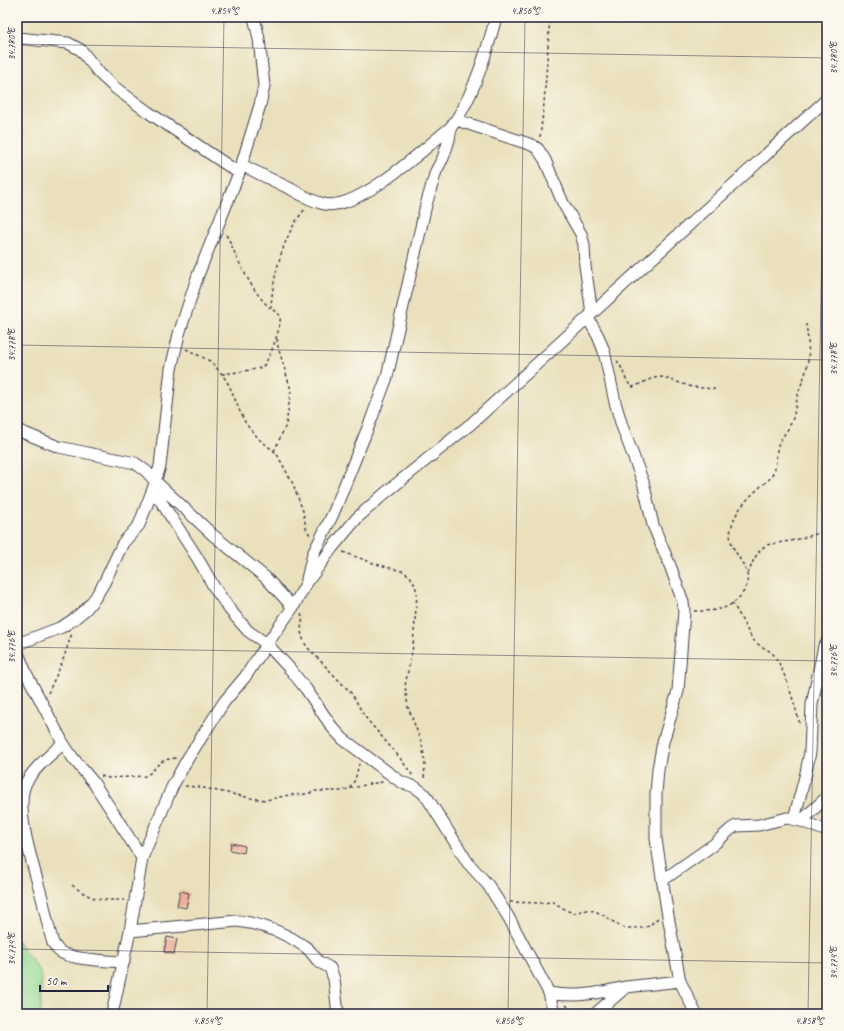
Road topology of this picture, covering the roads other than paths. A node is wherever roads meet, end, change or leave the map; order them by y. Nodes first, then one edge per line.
1 (254, 17) edge
2 (496, 17) edge
3 (17, 38) edge
4 (827, 100) edge
5 (454, 123) junction
6 (240, 169) junction
7 (590, 315) junction
8 (17, 430) edge
9 (155, 486) junction
10 (306, 584) junction
11 (293, 607) junction
12 (827, 642) edge
13 (267, 644) junction
14 (64, 743) junction
15 (827, 797) edge
16 (797, 820) junction
17 (827, 830) edge
18 (142, 858) junction
19 (663, 880) junction
20 (130, 931) junction
21 (124, 962) junction
22 (680, 981) junction
23 (626, 987) junction
24 (549, 993) junction
25 (112, 1014) edge
26 (338, 1014) edge
27 (554, 1014) edge
28 (595, 1014) edge
29 (696, 1014) edge

1 - 6 street
2 - 5 street
3 - 6 street
4 - 7 street
5 - 6 street
5 - 7 street
5 - 10 street
6 - 9 street
7 - 10 street
7 - 19 street
8 - 9 street
9 - 11 street
9 - 13 street
9 - 14 street
10 - 11 street
11 - 13 street
12 - 16 street
13 - 18 street
13 - 24 street
14 - 18 street
14 - 21 street
15 - 16 street
16 - 17 street
16 - 19 street
18 - 20 street
19 - 22 street
20 - 21 street
20 - 26 street
21 - 25 street
22 - 23 street
22 - 29 street
23 - 24 street
23 - 28 street
24 - 27 street

